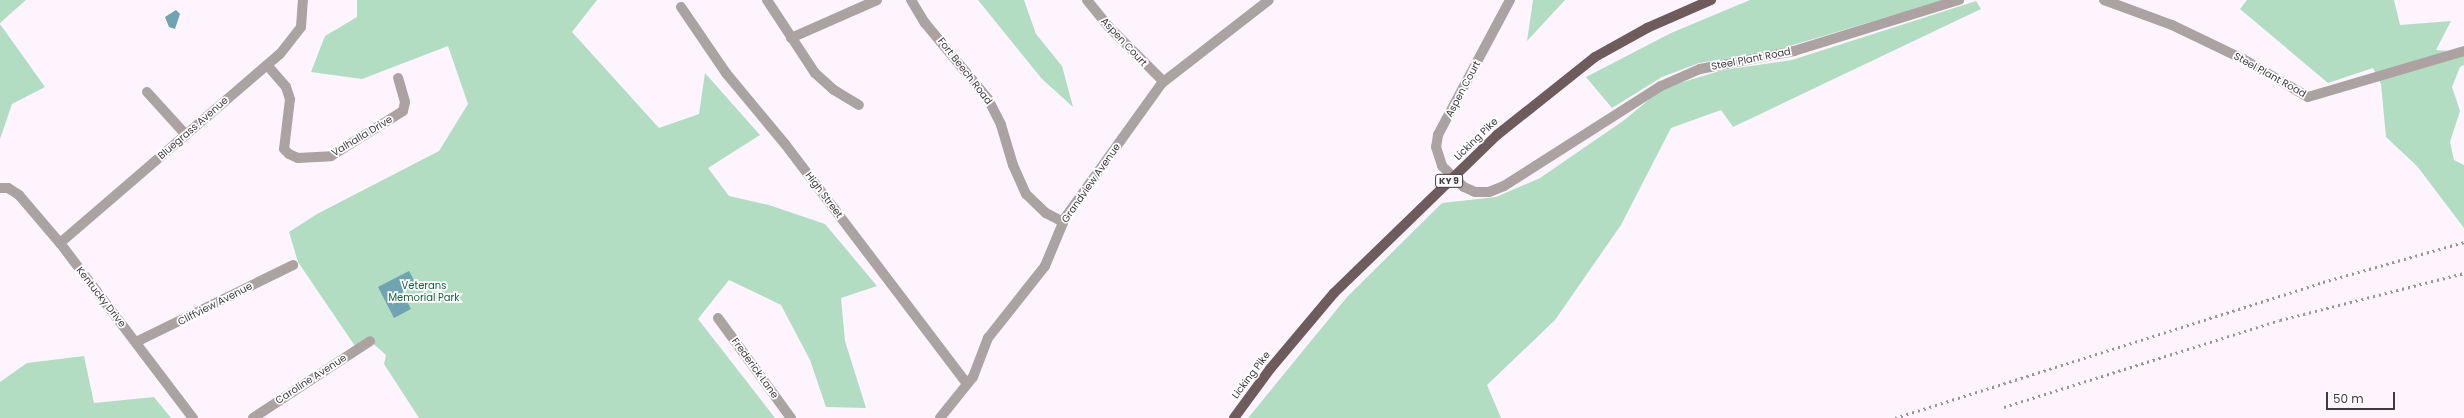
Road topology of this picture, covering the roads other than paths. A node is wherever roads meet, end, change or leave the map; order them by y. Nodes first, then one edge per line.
1 (303, 0) edge
2 (767, 0) edge
3 (877, 0) edge
4 (911, 0) edge
5 (1087, 0) edge
6 (1269, 0) edge
7 (1510, 0) edge
8 (1711, 0) edge
9 (1959, 0) edge
10 (2104, 0) edge
11 (681, 7) dead end
12 (791, 38) junction
13 (2464, 51) edge
14 (267, 65) junction
15 (398, 78) dead end
16 (1163, 81) junction
17 (147, 92) dead end
18 (859, 105) dead end
19 (186, 135) junction
20 (1453, 178) junction
21 (0, 188) edge
22 (1063, 222) junction
23 (60, 243) junction
24 (293, 265) dead end
25 (718, 318) dead end
26 (370, 341) dead end
27 (136, 342) junction
28 (967, 384) junction
29 (193, 418) edge
30 (253, 418) edge
31 (791, 418) edge
32 (940, 418) edge
33 (1234, 418) edge

1 - 14 street, Bluegrass Avenue
2 - 12 street
3 - 12 street
4 - 22 street, Fort Beech Road
5 - 16 street, Aspen Court
6 - 16 street, Grandview Avenue
7 - 20 street, Aspen Court
8 - 20 main road, Licking Pike / KY 9
9 - 20 street, Steel Plant Road
10 - 13 street, Steel Plant Road
11 - 28 street, High Street
12 - 18 street
14 - 15 street, Valhalla Drive
14 - 19 street, Bluegrass Avenue
16 - 22 street, Grandview Avenue
17 - 19 street
19 - 23 street, Bluegrass Avenue
20 - 33 main road, Licking Pike / KY 9
21 - 23 street, Kentucky Drive
22 - 28 street, Grandview Avenue
23 - 27 street, Kentucky Drive
24 - 27 street, Cliffview Avenue
25 - 31 street, Frederick Lane
26 - 30 street, Caroline Avenue
27 - 29 street, Kentucky Drive
28 - 32 street, Grandview Avenue

